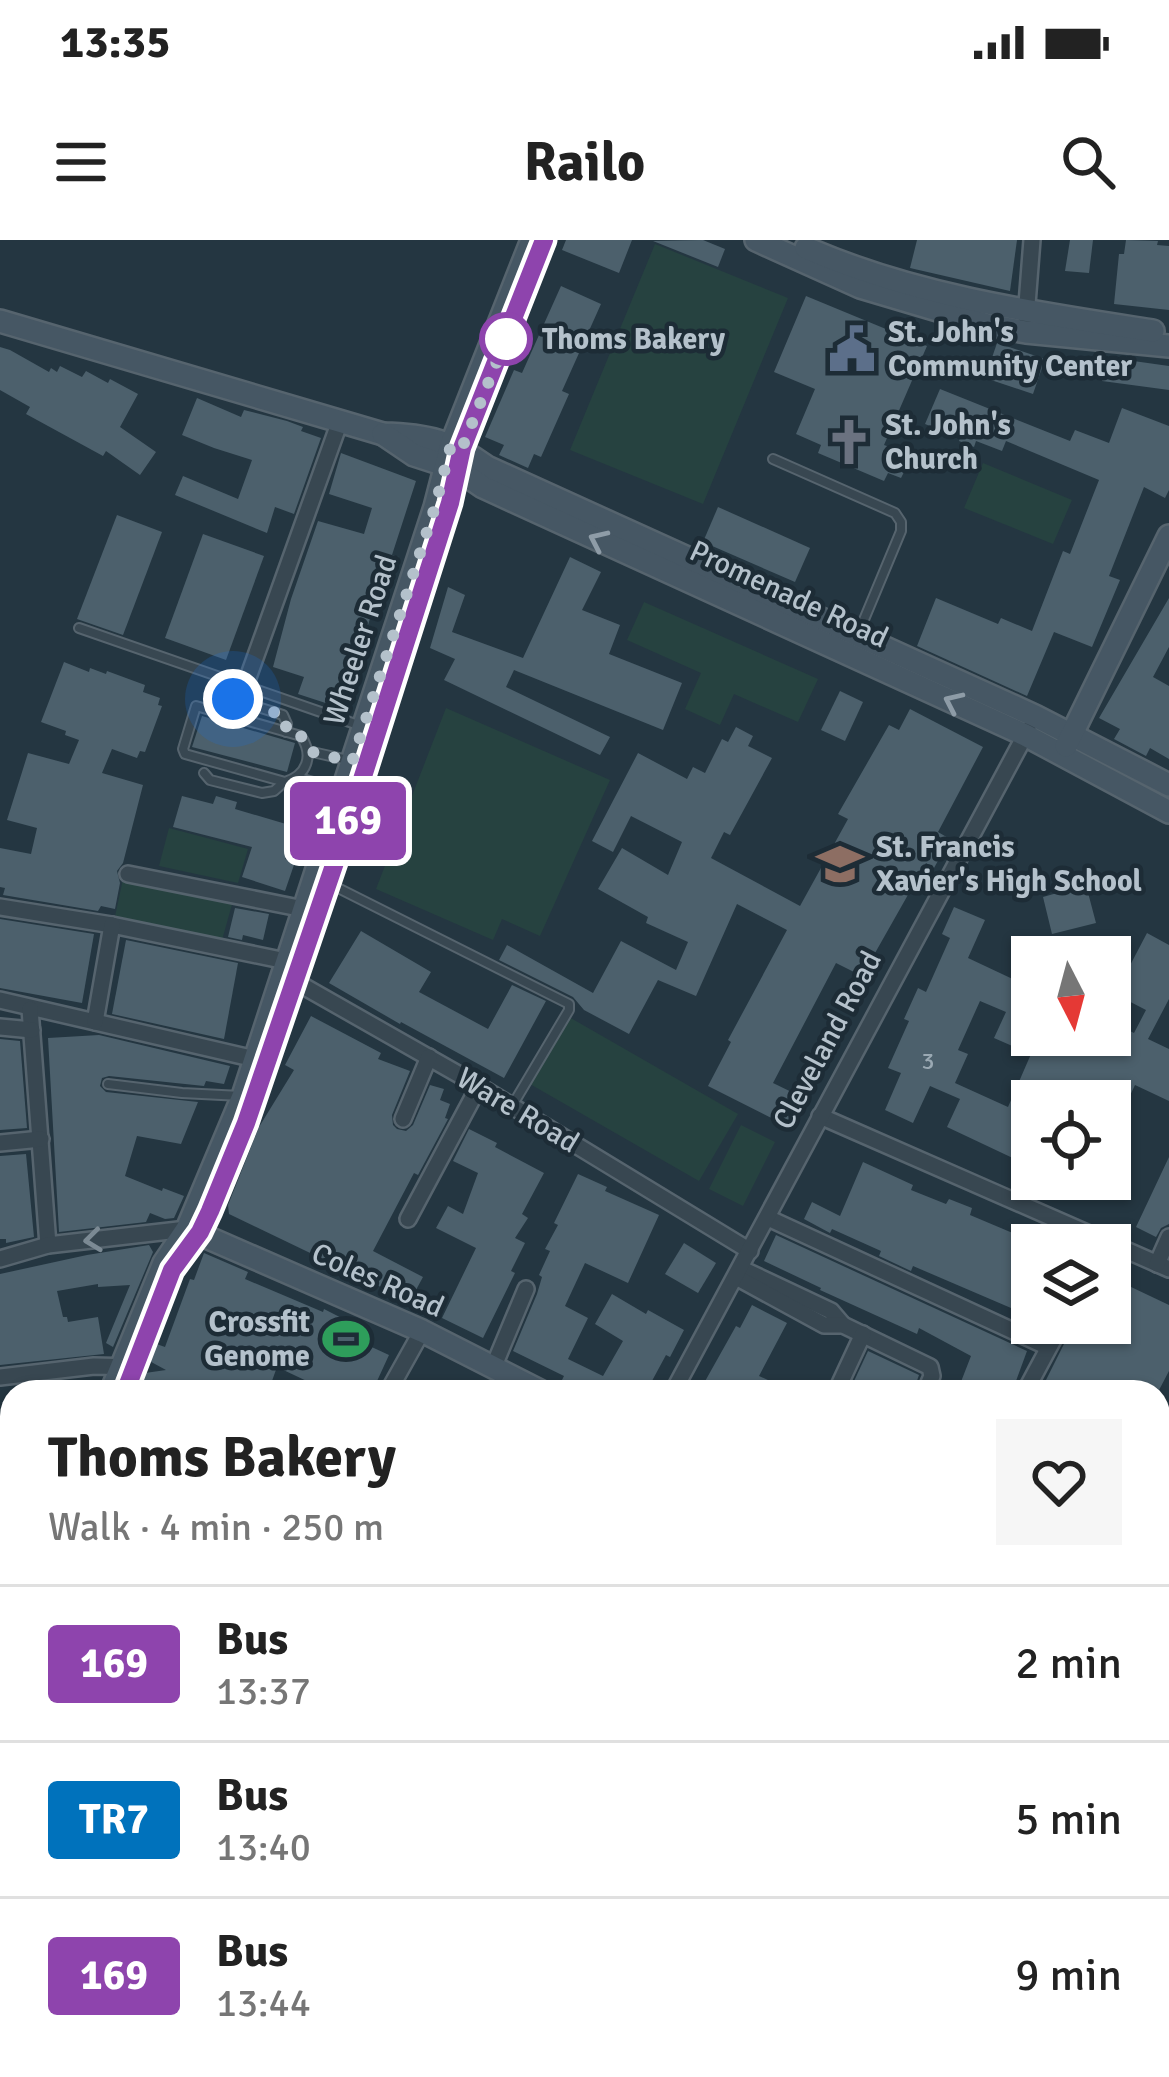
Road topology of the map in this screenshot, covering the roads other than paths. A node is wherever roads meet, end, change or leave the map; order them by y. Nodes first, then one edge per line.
1 (532, 240) edge
2 (544, 240) edge
3 (756, 240) edge
4 (789, 240) edge
5 (1032, 240) edge
6 (0, 321) edge
7 (1026, 322) junction
8 (1169, 334) edge
9 (1169, 346) edge
10 (340, 422) junction
11 (454, 457) junction
12 (773, 459) dead end
13 (1169, 536) edge
14 (79, 628) dead end
15 (857, 635) junction
16 (245, 686) junction
17 (225, 706) dead end
18 (1030, 726) junction
19 (364, 728) junction
20 (286, 732) junction
21 (1072, 734) junction
22 (308, 751) junction
23 (1061, 756) junction
24 (352, 762) junction
25 (204, 772) dead end
26 (297, 778) junction
27 (284, 782) junction
28 (1169, 785) edge
29 (343, 790) junction
30 (1169, 812) edge
31 (128, 874) dead end
32 (328, 884) junction
33 (0, 907) edge
34 (304, 909) junction
35 (112, 925) junction
36 (302, 938) junction
37 (288, 972) junction
38 (0, 1000) edge
39 (30, 1009) junction
40 (95, 1022) junction
41 (0, 1027) edge
42 (32, 1030) junction
43 (429, 1058) junction
44 (255, 1059) junction
45 (108, 1084) dead end
46 (479, 1086) junction
47 (243, 1096) junction
48 (512, 1107) junction
49 (820, 1116) junction
50 (403, 1118) dead end
51 (41, 1139) junction
52 (0, 1143) edge
53 (768, 1218) junction
54 (408, 1220) dead end
55 (1061, 1224) edge
56 (193, 1231) junction
57 (1169, 1238) edge
58 (48, 1245) junction
59 (750, 1251) junction
60 (1131, 1254) edge
61 (0, 1259) edge
62 (1163, 1267) edge
63 (738, 1272) junction
64 (526, 1289) dead end
65 (422, 1331) junction
66 (863, 1334) junction
67 (1050, 1344) edge
68 (1048, 1347) junction
69 (129, 1366) junction
70 (493, 1368) junction
71 (0, 1377) edge
72 (119, 1380) edge
73 (127, 1380) edge
74 (395, 1380) edge
75 (513, 1380) edge
76 (680, 1380) edge
77 (842, 1380) edge
78 (930, 1380) edge
79 (1030, 1380) edge

1 - 11 main road, Wheeler Road
2 - 11 main road, Wheeler Road
3 - 7 main road
4 - 7 main road
5 - 7 street
6 - 10 main road, Promenade Road
7 - 8 main road
7 - 9 main road
10 - 11 main road, Promenade Road
10 - 16 street
11 - 15 main road, Promenade Road
18 -> 11 main road, Promenade Road
11 - 19 main road, Wheeler Road
11 - 32 main road, Wheeler Road
12 - 15 lane
13 - 21 main road
14 - 16 lane
15 - 18 main road, Promenade Road
16 - 19 lane
17 - 20 lane
18 - 21 main road, Promenade Road
18 - 23 main road, Promenade Road
18 - 49 street, Cleveland Road
19 - 24 main road, Wheeler Road
20 - 22 lane
20 - 27 lane
21 - 23 main road
21 - 28 main road, Promenade Road
22 - 24 lane
22 - 26 lane
23 - 30 main road, Promenade Road
24 - 29 main road, Wheeler Road
25 - 27 lane
26 - 27 lane
26 - 29 lane
29 - 34 main road, Wheeler Road
31 - 34 street
32 - 36 main road, Wheeler Road
32 - 48 lane
33 - 35 street, Ware Road
34 - 36 main road, Wheeler Road
35 - 37 street, Ware Road
35 - 40 street
36 - 37 main road, Wheeler Road
37 - 43 street, Ware Road
37 - 44 main road, Wheeler Road
37 - 56 main road, Wheeler Road
38 - 39 street
39 - 40 street
39 - 42 street
40 - 44 street
41 - 42 street
42 - 51 street
43 - 46 street, Ware Road
43 - 50 street
44 - 47 main road, Wheeler Road
45 - 47 lane
46 - 48 street, Ware Road
46 - 54 street
47 - 56 main road, Wheeler Road
48 - 59 street, Ware Road
49 - 53 street, Cleveland Road
49 - 55 street
51 - 52 street
51 - 58 street
53 - 59 street, Cleveland Road
53 - 68 street
56 -> 58 street
56 - 65 main road, Coles Road
56 - 69 main road, Wheeler Road
57 - 62 street
58 - 61 street
59 - 63 street, Cleveland Road
60 - 62 street
63 - 66 street
63 - 76 street, Cleveland Road
64 - 70 street
65 - 70 main road, Coles Road
65 - 74 street
66 - 77 street
66 - 78 street
67 - 68 street
68 - 79 street
69 - 71 street
69 - 72 main road, Wheeler Road
69 - 73 main road, Wheeler Road
70 - 75 main road, Coles Road

